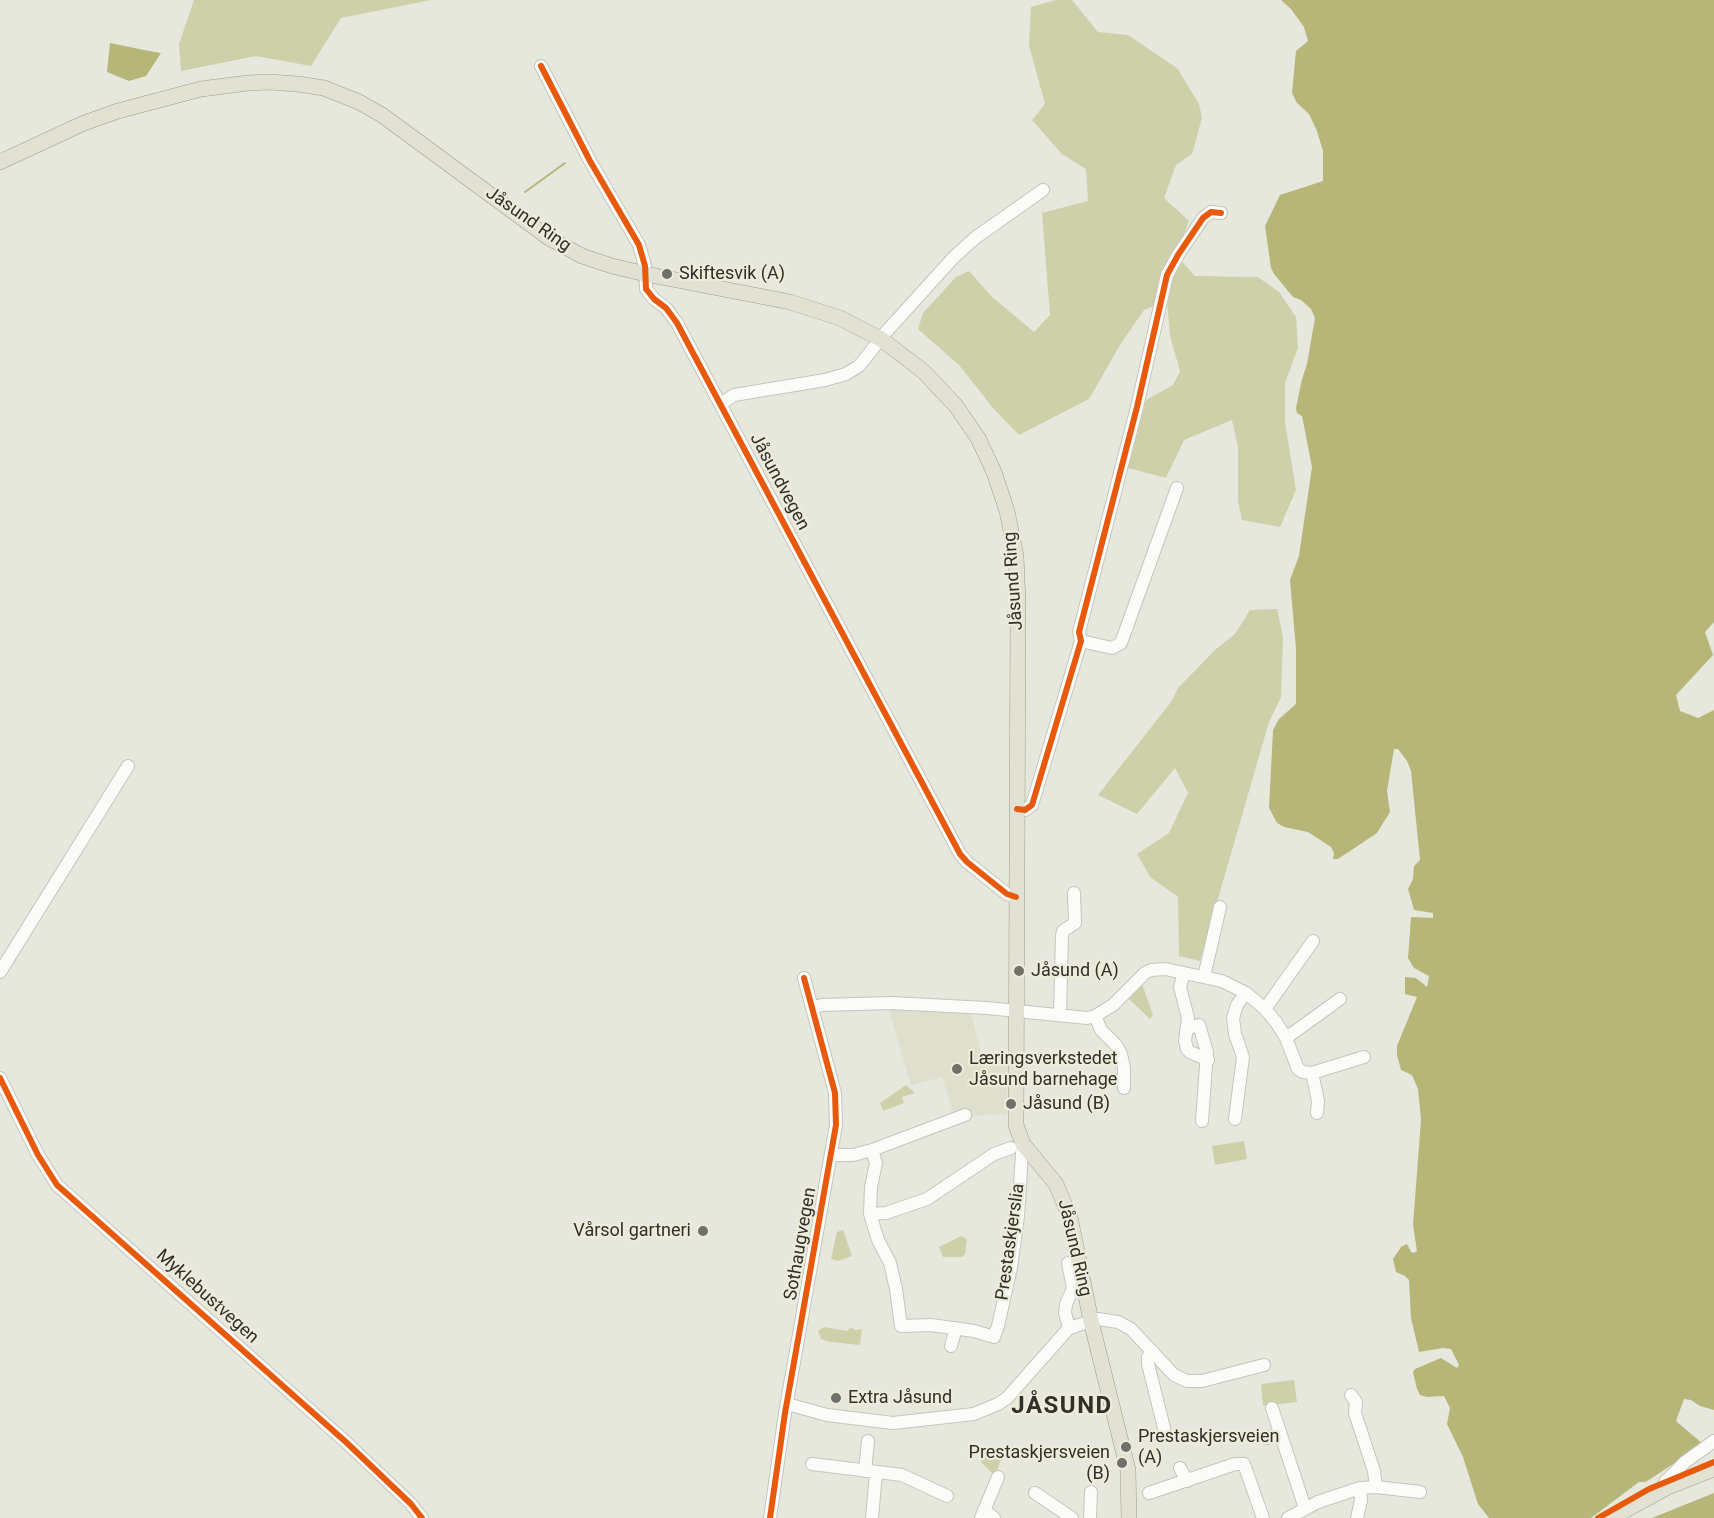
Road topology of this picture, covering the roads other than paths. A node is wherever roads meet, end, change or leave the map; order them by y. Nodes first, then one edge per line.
1 (541, 66) dead end
2 (0, 162) edge
3 (1043, 190) dead end
4 (1221, 213) dead end
5 (646, 274) junction
6 (881, 339) junction
7 (721, 404) junction
8 (1178, 488) dead end
9 (1081, 641) junction
10 (128, 766) dead end
11 (1017, 809) junction
12 (1074, 893) dead end
13 (1016, 897) junction
14 (1220, 907) dead end
15 (1313, 941) dead end
16 (0, 972) edge
17 (1184, 973) junction
18 (1204, 977) junction
19 (804, 978) dead end
20 (1246, 993) junction
21 (1340, 999) dead end
22 (1265, 1009) junction
23 (1015, 1011) junction
24 (813, 1012) junction
25 (1060, 1015) junction
26 (1095, 1016) junction
27 (1188, 1028) junction
28 (1286, 1038) junction
29 (1364, 1057) dead end
30 (1208, 1060) junction
31 (1312, 1073) junction
32 (0, 1078) edge
33 (1124, 1088) dead end
34 (1317, 1113) dead end
35 (965, 1115) dead end
36 (1235, 1119) dead end
37 (1202, 1121) dead end
38 (1019, 1148) junction
39 (872, 1150) junction
40 (832, 1155) junction
41 (870, 1214) junction
42 (1068, 1263) dead end
43 (1091, 1321) junction
44 (956, 1328) junction
45 (1069, 1328) junction
46 (951, 1346) dead end
47 (1153, 1352) junction
48 (1264, 1365) dead end
49 (1352, 1395) dead end
50 (786, 1408) junction
51 (1272, 1408) dead end
52 (1164, 1428) dead end
53 (1280, 1433) junction
54 (1267, 1438) dead end
55 (1714, 1440) edge
56 (868, 1441) dead end
57 (812, 1464) dead end
58 (1180, 1468) dead end
59 (1714, 1469) edge
60 (871, 1472) junction
61 (998, 1477) dead end
62 (1187, 1481) junction
63 (1665, 1482) dead end
64 (1376, 1487) junction
65 (1360, 1488) junction
66 (1091, 1492) dead end
67 (1420, 1492) dead end
68 (1035, 1493) dead end
69 (1149, 1493) dead end
70 (947, 1496) dead end
71 (1305, 1508) junction
72 (986, 1515) edge
73 (422, 1518) edge
74 (770, 1518) edge
75 (872, 1518) edge
76 (1072, 1518) edge
77 (1090, 1518) edge
78 (1129, 1518) edge
79 (1263, 1518) edge
80 (1288, 1518) edge
81 (1357, 1518) edge
82 (1611, 1518) edge

1 - 5 street, Jåsundvegen
2 - 5 main road, Jåsund Ring
3 - 6 street
4 - 9 street
5 - 6 main road, Jåsund Ring
5 - 7 street, Jåsundvegen
6 - 7 street
6 - 11 main road, Jåsund Ring
7 - 13 street, Jåsundvegen
8 - 9 street
9 - 11 street
10 - 16 street
11 - 13 main road, Jåsund Ring
12 - 25 street
13 - 23 main road, Jåsund Ring
14 - 18 street
15 - 22 street
17 - 18 street
17 - 26 street
17 - 27 street
18 - 20 street
19 - 24 street, Sothaugvegen
20 - 22 street
20 - 36 street
21 - 28 street
22 - 28 street
23 - 24 street
23 - 25 street
23 - 38 main road, Jåsund Ring
24 - 40 street, Sothaugvegen
25 - 26 street
26 - 33 street
27 - 30 street
27 - 30 street
28 - 31 street
29 - 31 street
30 - 37 street
31 - 34 street
32 - 73 street, Myklebustvegen
35 - 39 street
38 - 41 street
38 - 43 main road, Jåsund Ring
38 - 44 street, Prestaskjerslia
39 - 40 street
39 - 41 street
40 - 50 street, Sothaugvegen
41 - 44 street
42 - 45 street
43 - 45 street
43 - 47 street
43 - 78 main road, Jåsund Ring
44 - 46 street
45 - 50 street
47 - 48 street
47 - 52 street
49 - 64 street
50 - 74 street, Sothaugvegen
51 - 53 street
53 - 54 street
53 - 71 street
55 - 63 street
56 - 60 street
57 - 60 street
58 - 62 street
59 - 82 main road
60 - 70 street
60 - 75 street
61 - 72 street
62 - 69 street
62 - 79 street
64 - 65 street
64 - 67 street
65 - 71 street
65 - 81 street
66 - 77 street
68 - 76 street
71 - 80 street

